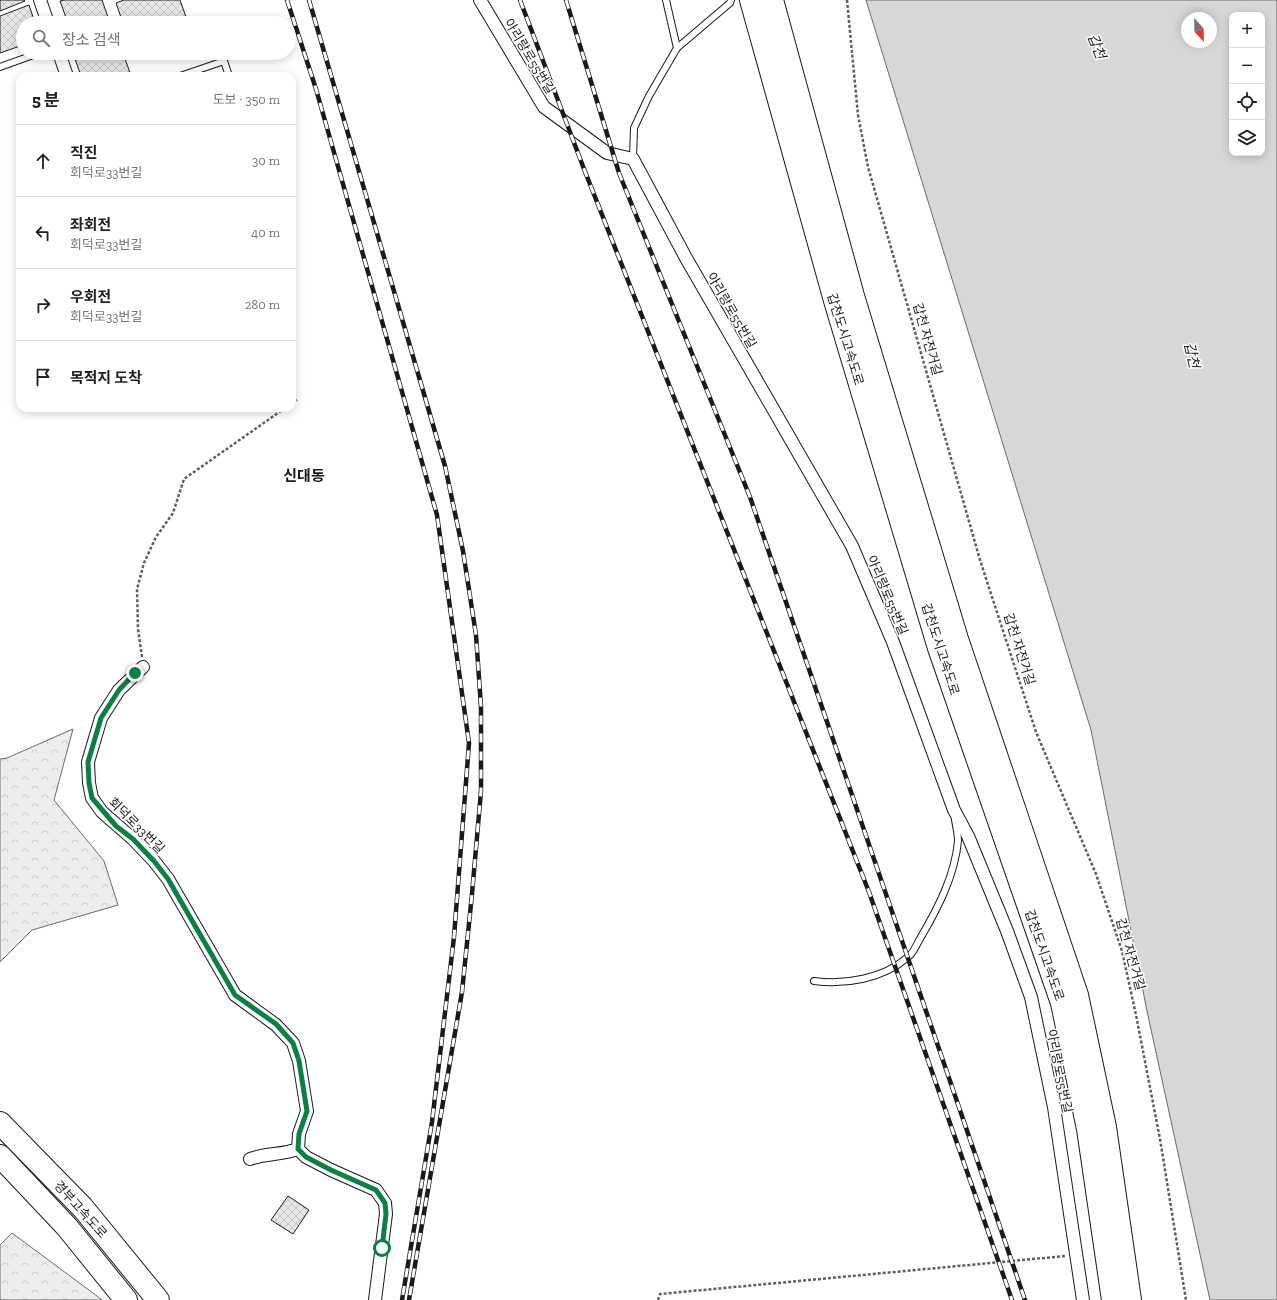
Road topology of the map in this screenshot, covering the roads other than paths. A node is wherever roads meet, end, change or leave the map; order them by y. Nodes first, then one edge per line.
1 (40, 0) edge
2 (480, 0) edge
3 (666, 0) edge
4 (730, 0) edge
5 (752, 0) edge
6 (772, 0) edge
7 (46, 16) edge
8 (677, 48) junction
9 (18, 60) edge
10 (61, 60) edge
11 (0, 66) edge
12 (66, 72) edge
13 (192, 72) edge
14 (228, 72) edge
15 (633, 159) junction
16 (143, 667) road end
17 (954, 810) junction
18 (814, 981) dead end
19 (0, 1123) edge
20 (298, 1149) junction
21 (0, 1156) edge
22 (250, 1159) dead end
23 (126, 1300) edge
24 (158, 1300) edge
25 (375, 1300) edge
26 (1083, 1300) edge
27 (1112, 1300) edge
28 (1130, 1300) edge

1 - 7 street
2 - 15 street, 아리랑로55번길
3 - 8 lane
4 - 8 lane
5 - 27 highway, 갑천도시고속도로
6 - 28 highway, 갑천도시고속도로
8 - 15 lane
9 - 11 lane
10 - 12 street
13 - 14 lane
15 - 17 street, 아리랑로55번길
16 - 20 street, 회덕로33번길
17 - 18 lane
17 - 26 street, 아리랑로55번길
19 - 24 highway, 경부고속도로
20 - 22 street
20 - 25 street
21 - 23 highway, 경부고속도로

